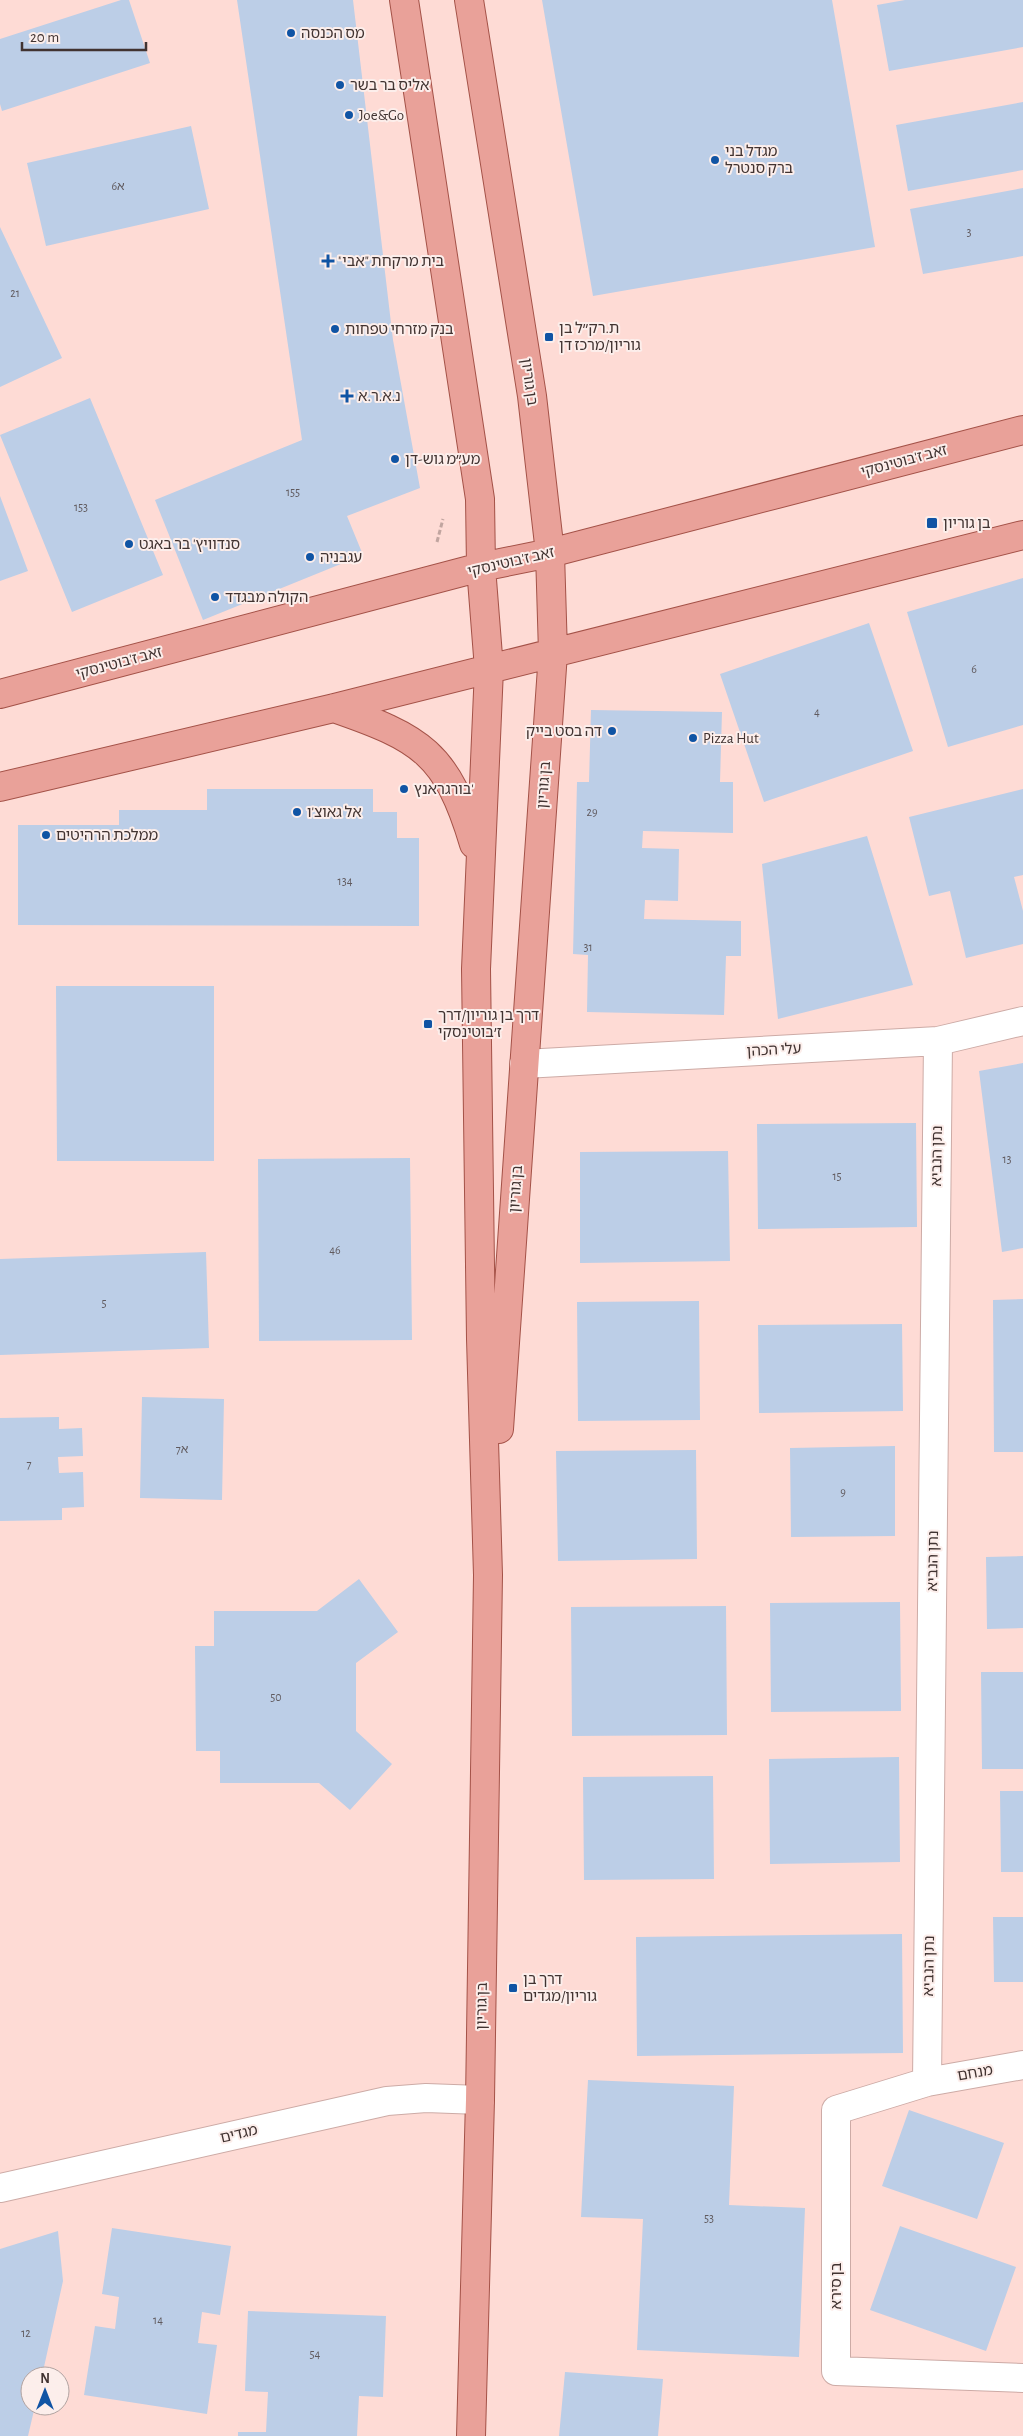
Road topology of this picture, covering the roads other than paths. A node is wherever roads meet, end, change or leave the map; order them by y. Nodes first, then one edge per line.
1 (404, 0) edge
2 (469, 0) edge
3 (1023, 430) edge
4 (1023, 535) edge
5 (550, 553) junction
6 (481, 567) junction
7 (553, 653) junction
8 (489, 669) junction
9 (0, 694) edge
10 (334, 708) junction
11 (0, 787) edge
12 (479, 862) junction
13 (1023, 1021) edge
14 (938, 1041) junction
15 (524, 1064) junction
16 (488, 1575) junction
17 (1023, 2065) edge
18 (927, 2082) junction
19 (480, 2100) junction
20 (0, 2188) edge
21 (1023, 2378) edge
22 (471, 2436) edge

1 - 6 main road, בן גוריון
2 - 5 main road, בן גוריון
3 - 5 main road, זאב ז'בוטינסקי
4 - 7 main road
5 - 6 main road, זאב ז'בוטינסקי
5 - 7 main road, בן גוריון
6 - 8 main road, בן גוריון
6 - 9 main road, זאב ז'בוטינסקי
7 - 8 main road
7 - 15 main road, בן גוריון
8 - 10 main road
8 - 12 main road, בן גוריון
10 - 11 main road
10 - 12 main road
12 - 16 main road, בן גוריון
13 - 14 street, עלי הכהן
14 - 15 street, עלי הכהן
14 - 18 street, נתן הנביא
15 - 16 main road, בן גוריון
16 - 19 main road, בן גוריון
17 - 18 street, מנחם
18 - 21 street, בן סירא
19 - 20 street, מגדים
19 - 22 main road, בן גוריון

